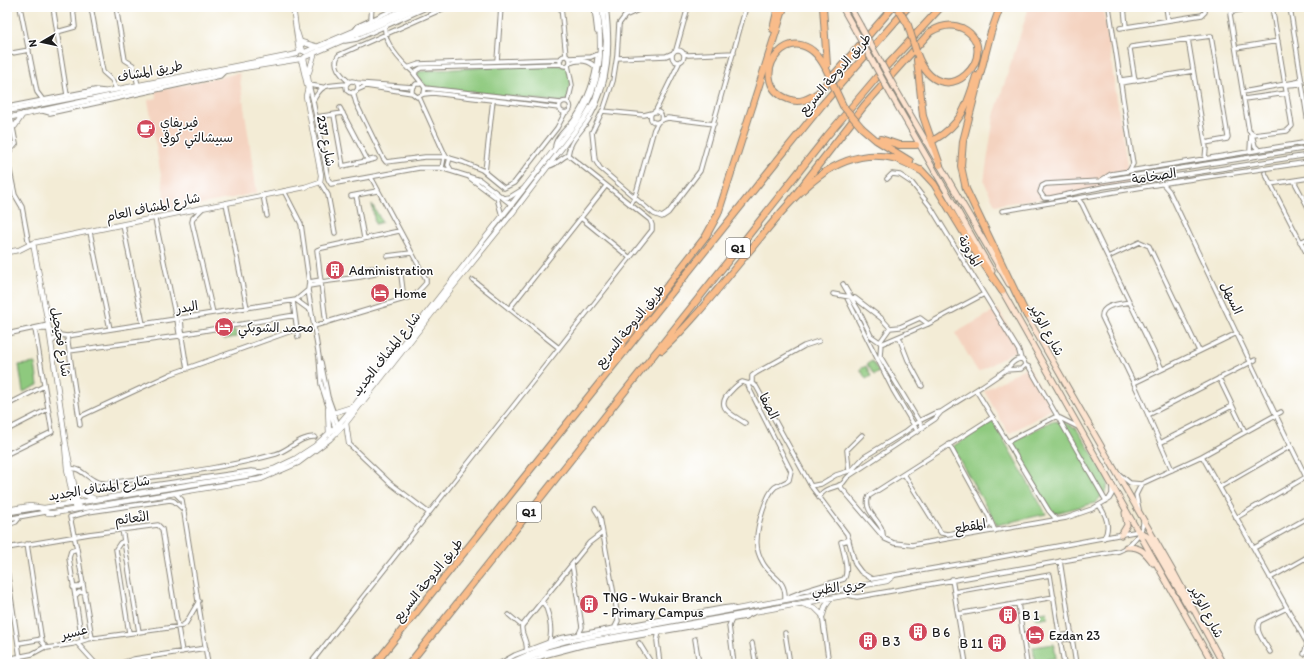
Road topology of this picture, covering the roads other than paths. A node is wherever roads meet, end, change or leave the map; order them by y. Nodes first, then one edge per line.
1 (20, 7) edge
2 (53, 7) edge
3 (73, 7) edge
4 (91, 7) edge
5 (116, 7) edge
6 (293, 7) edge
7 (410, 7) edge
8 (420, 7) edge
9 (428, 7) edge
10 (447, 7) edge
11 (501, 7) edge
12 (561, 7) edge
13 (594, 7) edge
14 (597, 7) edge
15 (602, 7) edge
16 (606, 7) edge
17 (645, 7) edge
18 (688, 7) edge
19 (746, 7) edge
20 (778, 7) edge
21 (784, 7) edge
22 (823, 7) edge
23 (842, 7) edge
24 (850, 7) edge
25 (893, 7) edge
26 (897, 7) edge
27 (908, 7) edge
28 (1000, 7) edge
29 (1109, 7) edge
30 (1124, 7) edge
31 (1166, 7) edge
32 (1204, 7) edge
33 (1262, 7) edge
34 (1272, 7) edge
35 (1290, 7) edge
36 (402, 8) edge
37 (940, 8) edge
38 (372, 9) edge
39 (380, 15) junction
40 (371, 19) junction
41 (1168, 20) junction
42 (385, 27) junction
43 (1126, 27) junction
44 (1120, 28) dead end
45 (378, 30) junction
46 (297, 31) junction
47 (57, 32) junction
48 (991, 32) junction
49 (352, 34) junction
50 (385, 34) junction
51 (296, 38) junction
52 (1188, 38) junction
53 (345, 41) junction
54 (1278, 41) junction
55 (301, 42) junction
56 (320, 47) junction
57 (1236, 48) junction
58 (29, 50) junction
59 (678, 52) junction
60 (916, 52) junction
61 (734, 53) junction
62 (7, 54) edge
63 (598, 54) junction
64 (609, 54) junction
65 (291, 55) junction
66 (302, 55) junction
67 (314, 55) junction
68 (688, 55) junction
69 (666, 56) junction
70 (568, 57) junction
71 (561, 59) junction
72 (617, 59) junction
73 (289, 60) junction
74 (678, 60) junction
75 (497, 61) junction
76 (609, 61) junction
77 (766, 63) junction
78 (561, 64) junction
79 (569, 64) junction
80 (303, 66) junction
81 (408, 69) junction
82 (596, 69) junction
83 (1193, 71) junction
84 (308, 75) junction
85 (415, 75) junction
86 (829, 75) junction
87 (1135, 79) junction
88 (1121, 81) junction
89 (113, 82) junction
90 (1302, 82) junction
91 (348, 83) junction
92 (357, 83) junction
93 (420, 84) junction
94 (138, 85) junction
95 (1286, 85) junction
96 (414, 86) junction
97 (309, 87) junction
98 (322, 87) junction
99 (425, 88) junction
100 (116, 89) junction
101 (110, 90) junction
102 (357, 90) junction
103 (104, 91) junction
104 (37, 92) junction
105 (353, 92) junction
106 (1243, 92) junction
107 (412, 93) junction
108 (1287, 93) junction
109 (424, 94) junction
110 (67, 95) junction
111 (419, 97) junction
112 (44, 100) junction
113 (493, 100) junction
114 (1244, 100) junction
115 (313, 101) junction
116 (34, 102) junction
117 (568, 102) junction
118 (560, 103) junction
119 (659, 105) junction
120 (596, 106) junction
121 (7, 107) edge
122 (340, 108) dead end
123 (559, 108) junction
124 (603, 110) junction
125 (7, 111) edge
126 (593, 112) junction
127 (653, 112) junction
128 (343, 113) junction
129 (565, 113) junction
130 (23, 114) junction
131 (661, 114) junction
132 (644, 115) junction
133 (334, 116) junction
134 (600, 116) junction
135 (10, 117) edge
136 (668, 118) junction
137 (316, 119) junction
138 (652, 120) junction
139 (660, 121) junction
140 (7, 123) edge
141 (714, 124) junction
142 (14, 126) junction
143 (654, 129) junction
144 (1309, 129) edge
145 (870, 134) junction
146 (1252, 135) junction
147 (573, 138) junction
148 (1309, 138) edge
149 (934, 140) dead end
150 (1307, 142) edge
151 (1205, 143) junction
152 (916, 145) dead end
153 (1206, 148) junction
154 (1309, 148) edge
155 (556, 149) junction
156 (1259, 150) junction
157 (1250, 151) junction
158 (568, 155) junction
159 (1309, 155) edge
160 (447, 157) junction
161 (1205, 158) junction
162 (1211, 158) junction
163 (374, 159) dead end
164 (368, 161) junction
165 (1309, 162) edge
166 (940, 164) junction
167 (1133, 164) junction
168 (549, 166) junction
169 (1235, 167) junction
170 (442, 168) junction
171 (1140, 169) junction
172 (451, 170) junction
173 (1129, 171) junction
174 (485, 172) junction
175 (924, 172) junction
176 (1265, 173) dead end
177 (1229, 175) junction
178 (468, 176) junction
179 (371, 177) junction
180 (1309, 178) edge
181 (887, 179) dead end
182 (1100, 181) junction
183 (1140, 181) junction
184 (1294, 181) junction
185 (1172, 182) junction
186 (321, 184) junction
187 (330, 184) junction
188 (1163, 184) junction
189 (1270, 184) junction
190 (606, 186) junction
191 (305, 187) joint
192 (525, 188) junction
193 (1127, 190) junction
194 (284, 191) junction
195 (377, 191) junction
196 (1169, 191) junction
197 (356, 195) junction
198 (263, 196) junction
199 (351, 196) dead end
200 (1059, 196) junction
201 (635, 197) junction
202 (503, 198) junction
203 (1084, 198) junction
204 (1078, 199) junction
205 (1072, 200) junction
206 (226, 203) junction
207 (789, 203) junction
208 (1082, 204) junction
209 (512, 205) junction
210 (630, 205) junction
211 (203, 208) junction
212 (1309, 209) edge
213 (1002, 211) dead end
214 (267, 216) dead end
215 (502, 216) junction
216 (581, 218) junction
217 (154, 219) junction
218 (122, 225) junction
219 (399, 231) junction
220 (90, 232) junction
221 (335, 233) dead end
222 (364, 238) junction
223 (1309, 238) edge
224 (1300, 242) junction
225 (31, 244) junction
226 (7, 252) edge
227 (411, 253) junction
228 (387, 256) dead end
229 (1108, 257) junction
230 (630, 258) junction
231 (1309, 258) edge
232 (401, 275) dead end
233 (360, 277) junction
234 (473, 280) dead end
235 (321, 282) junction
236 (309, 284) junction
237 (843, 284) dead end
238 (308, 290) junction
239 (1002, 291) junction
240 (833, 294) dead end
241 (984, 294) junction
242 (846, 296) junction
243 (851, 298) junction
244 (404, 299) junction
245 (294, 300) junction
246 (1130, 302) junction
247 (247, 308) junction
248 (509, 309) junction
249 (312, 312) junction
250 (213, 313) junction
251 (295, 315) junction
252 (1027, 316) junction
253 (178, 319) junction
254 (326, 323) junction
255 (143, 324) junction
256 (928, 324) junction
257 (314, 326) junction
258 (46, 328) junction
259 (890, 328) junction
260 (110, 329) junction
261 (35, 330) junction
262 (297, 330) junction
263 (1237, 333) junction
264 (7, 334) edge
265 (60, 335) junction
266 (181, 335) junction
267 (67, 336) junction
268 (298, 337) dead end
269 (899, 337) junction
270 (819, 341) dead end
271 (51, 342) junction
272 (881, 343) junction
273 (559, 348) junction
274 (69, 351) junction
275 (1199, 351) junction
276 (319, 357) junction
277 (1021, 359) junction
278 (1255, 360) dead end
279 (650, 361) junction
280 (1250, 362) junction
281 (1024, 365) junction
282 (187, 369) junction
283 (1162, 369) junction
284 (610, 370) junction
285 (1005, 370) junction
286 (1219, 378) junction
287 (1134, 383) junction
288 (750, 384) junction
289 (44, 386) junction
290 (922, 386) dead end
291 (976, 390) junction
292 (7, 405) edge
293 (354, 406) junction
294 (1232, 406) junction
295 (48, 409) junction
296 (328, 409) junction
297 (941, 412) junction
298 (1281, 412) dead end
299 (333, 413) junction
300 (1275, 415) junction
301 (1148, 416) junction
302 (79, 417) junction
303 (993, 417) junction
304 (1057, 417) junction
305 (919, 421) junction
306 (346, 423) junction
307 (745, 423) dead end
308 (80, 425) dead end
309 (914, 425) junction
310 (336, 427) junction
311 (923, 428) junction
312 (1081, 428) junction
313 (7, 430) edge
314 (918, 432) junction
315 (1245, 432) junction
316 (329, 434) junction
317 (862, 435) dead end
318 (315, 437) dead end
319 (1007, 442) junction
320 (1160, 443) junction
321 (349, 444) joint
322 (949, 444) junction
323 (66, 445) junction
324 (1291, 446) junction
325 (7, 454) edge
326 (1202, 456) junction
327 (71, 469) junction
328 (1113, 469) junction
329 (849, 470) junction
330 (1172, 470) junction
331 (262, 473) junction
332 (904, 474) junction
333 (1306, 477) junction
334 (1309, 482) edge
335 (204, 483) junction
336 (1112, 483) junction
337 (1141, 484) junction
338 (839, 485) junction
339 (811, 486) junction
340 (1220, 487) junction
341 (190, 490) junction
342 (181, 491) junction
343 (174, 492) junction
344 (73, 493) junction
345 (121, 495) junction
346 (819, 498) junction
347 (96, 499) junction
348 (182, 500) junction
349 (1106, 501) junction
350 (75, 502) junction
351 (1122, 502) junction
352 (125, 503) junction
353 (64, 504) junction
354 (1099, 505) junction
355 (39, 508) junction
356 (77, 509) junction
357 (595, 509) dead end
358 (7, 510) edge
359 (184, 510) junction
360 (46, 512) junction
361 (429, 513) junction
362 (7, 514) edge
363 (1140, 514) junction
364 (20, 516) junction
365 (1309, 517) edge
366 (1236, 518) junction
367 (7, 519) edge
368 (990, 519) junction
369 (1057, 520) junction
370 (7, 525) edge
371 (122, 529) junction
372 (1108, 529) junction
373 (995, 531) junction
374 (1140, 532) junction
375 (602, 533) junction
376 (1118, 536) junction
377 (74, 537) junction
378 (882, 537) junction
379 (1104, 538) junction
380 (849, 540) junction
381 (124, 542) junction
382 (27, 544) junction
383 (1126, 547) junction
384 (7, 548) edge
385 (1254, 548) junction
386 (77, 549) junction
387 (1307, 557) edge
388 (1060, 561) junction
389 (572, 563) junction
390 (1309, 564) edge
391 (7, 570) edge
392 (1160, 570) junction
393 (563, 575) junction
394 (893, 576) junction
395 (573, 578) junction
396 (1270, 578) junction
397 (872, 579) joint
398 (952, 579) junction
399 (8, 580) edge
400 (83, 583) junction
401 (73, 587) junction
402 (954, 592) junction
403 (84, 593) junction
404 (848, 595) joint
405 (75, 596) junction
406 (1054, 597) junction
407 (831, 598) junction
408 (786, 599) junction
409 (199, 601) junction
410 (542, 601) junction
411 (802, 603) junction
412 (1018, 603) junction
413 (1287, 608) junction
414 (735, 609) junction
415 (753, 612) junction
416 (958, 614) junction
417 (508, 615) dead end
418 (822, 615) junction
419 (732, 619) junction
420 (127, 620) junction
421 (723, 620) junction
422 (618, 621) junction
423 (137, 622) junction
424 (694, 622) junction
425 (177, 626) junction
426 (522, 626) junction
427 (625, 626) junction
428 (728, 626) junction
429 (582, 627) junction
430 (615, 627) junction
431 (689, 627) junction
432 (636, 628) junction
433 (139, 632) junction
434 (588, 632) junction
435 (659, 632) junction
436 (129, 633) junction
437 (786, 633) dead end
438 (579, 634) junction
439 (651, 634) junction
440 (573, 635) junction
441 (1208, 635) junction
442 (551, 636) junction
443 (617, 636) junction
444 (1072, 636) junction
445 (92, 638) junction
446 (1060, 638) junction
447 (42, 639) junction
448 (557, 639) junction
449 (622, 639) junction
450 (695, 639) dead end
451 (82, 640) junction
452 (566, 641) junction
453 (657, 641) junction
454 (549, 642) junction
455 (19, 643) junction
456 (77, 643) junction
457 (640, 643) dead end
458 (752, 643) dead end
459 (527, 644) junction
460 (1308, 646) edge
461 (45, 647) junction
462 (206, 648) junction
463 (534, 648) junction
464 (559, 648) junction
465 (526, 651) junction
466 (182, 652) junction
467 (1270, 652) dead end
468 (554, 653) junction
469 (1304, 654) dead end
470 (20, 657) junction
471 (149, 657) junction
472 (7, 659) edge
473 (21, 664) edge
474 (96, 664) edge
475 (118, 664) edge
476 (150, 664) edge
477 (208, 664) edge
478 (310, 664) edge
479 (375, 664) edge
480 (409, 664) edge
481 (499, 664) edge
482 (507, 664) edge
483 (518, 664) edge
484 (528, 664) edge
485 (652, 664) edge
486 (660, 664) edge
487 (699, 664) edge
488 (734, 664) edge
489 (756, 664) edge
490 (789, 664) edge
491 (829, 664) edge
492 (966, 664) edge
493 (1027, 664) edge
494 (1064, 664) edge
495 (1076, 664) edge
496 (1213, 664) edge
497 (1223, 664) edge

1 - 58 street
2 - 47 street
3 - 47 street
4 - 89 street
5 - 94 street
6 - 46 street, شارع 237
7 - 36 street, طريق المشاف
8 - 53 street, طريق المشاف
9 - 42 street, طريق المشاف
10 - 50 street
11 - 75 street
12 - 70 street
13 - 63 street
14 - 155 street, شارع المشاف الجديد
15 - 147 street, شارع المشاف الجديد
16 - 64 street
17 - 72 street
18 - 59 street
19 - 61 street
20 - 77 highway
21 - 77 highway
22 - 86 highway
23 - 239 main road, شارع الوكير, bridge
24 - 166 main road, شارع الوكير, bridge
25 - 86 highway
26 - 60 highway, bridge
27 - 284 highway, طريق الدوحة السريع
28 - 48 highway
29 - 88 street
30 - 43 street
31 - 41 street
32 - 41 street
33 - 57 street
34 - 54 street
35 - 90 street
36 - 39 street, طريق المشاف
36 - 49 street, طريق المشاف
37 - 279 highway, Q1
38 - 39 street
38 - 40 street
39 - 40 street, طريق المشاف
40 - 49 street, طريق المشاف
41 - 43 street
42 - 45 street, طريق المشاف
42 - 50 street
43 - 44 street
45 - 50 street
45 - 53 street, طريق المشاف
46 - 51 street, شارع 237
46 - 55 street, شارع 237
47 - 110 street
48 - 149 highway
48 - 252 highway
49 - 56 street, طريق المشاف
50 - 81 street
50 - 91 street
51 - 65 street
51 - 66 street, شارع 237
52 - 83 street
52 - 87 street
52 - 151 street
53 - 67 street, طريق المشاف
54 - 57 street
54 - 95 street
55 - 56 street
55 - 66 street, شارع 237
56 - 66 street, طريق المشاف
57 - 106 street
58 - 62 street
58 - 104 street
59 - 68 street
59 - 69 street
59 - 74 street
59 - 74 street
60 - 166 highway
60 - 207 highway
61 - 68 street
61 - 141 street
63 - 70 street
63 - 82 street
64 - 72 street
64 - 76 street
65 - 66 street, طريق المشاف
65 - 94 street, طريق المشاف
66 - 67 street, طريق المشاف
66 - 73 street, طريق المشاف
66 - 80 street, شارع 237
66 - 84 street, شارع 237
67 - 84 street
68 - 74 street
69 - 72 street
69 - 74 street
70 - 71 street
70 - 79 street
71 - 75 street
71 - 78 street
72 - 76 street
72 - 124 street
73 - 80 street
73 - 130 street, طريق المشاف
74 - 119 street
75 - 81 street
76 - 120 street
77 - 284 highway
78 - 79 street
78 - 85 street
79 - 82 street
79 - 117 street
80 - 97 street, شارع 237
81 - 85 street
81 - 96 street
82 - 155 street
83 - 87 street
83 - 151 street
84 - 97 street, شارع 237
85 - 93 street
86 - 145 highway, bridge
87 - 88 street
88 - 167 street
89 - 100 street
89 - 101 street
90 - 95 street
90 - 144 street
91 - 92 street
91 - 98 street
91 - 105 street
92 - 96 street
92 - 102 street
93 - 96 street
93 - 99 street
94 - 100 street, طريق المشاف
95 - 106 street
95 - 108 street
96 - 107 street
97 - 98 street
97 - 115 street
97 - 186 street, شارع 237
98 - 115 street
99 - 109 street
99 - 118 street
100 - 101 street, طريق المشاف
101 - 103 street, طريق المشاف
102 - 105 street
102 - 107 street
103 - 110 street
103 - 125 street, طريق المشاف
104 - 112 street
104 - 116 street
105 - 160 street
106 - 114 street
107 - 111 street
108 - 114 street
108 - 146 street
109 - 111 street
109 - 113 street
110 - 112 street
111 - 160 street
112 - 116 street
113 - 123 street
113 - 174 street
114 - 146 street
115 - 137 street
116 - 121 street
117 - 118 street
117 - 129 street
118 - 123 street
119 - 127 street
119 - 131 street
120 - 124 street
120 - 126 street
122 - 128 street
123 - 129 street
124 - 132 street
124 - 134 street
126 - 134 street
126 - 147 street
127 - 131 street
127 - 132 street
127 - 138 street
128 - 133 street
128 - 164 street
129 - 174 street
130 - 135 street, طريق المشاف
130 - 142 street
131 - 136 street
131 - 139 street
132 - 138 street
133 - 137 street
133 - 164 street
134 - 201 street
135 - 142 street
136 - 139 street
136 - 141 street
137 - 187 street
138 - 139 street
138 - 143 street
139 - 143 street
140 - 142 street
141 - 201 street
142 - 225 street
143 - 201 street
145 - 152 highway
145 - 175 highway
146 - 156 street
146 - 157 street
147 - 158 street
147 - 168 street, شارع المشاف الجديد
148 - 150 street
150 - 156 street
151 - 153 street
153 - 161 street
153 - 162 street
154 - 182 street
155 - 192 street, شارع المشاف الجديد
156 - 157 street
157 - 162 street
158 - 168 street
158 - 190 street
159 - 169 street
160 - 170 street
160 - 172 street
160 - 174 street
161 - 162 street
161 - 171 street
163 - 164 street
165 - 177 street, الصخامة
166 - 252 main road, شارع الوكير
167 - 171 street
167 - 173 street
168 - 306 street, شارع المشاف الجديد
169 - 177 street
169 - 183 street
170 - 172 street
170 - 179 street
171 - 173 street
172 - 178 street
173 - 182 street
175 - 207 highway
175 - 239 highway
176 - 189 street
177 - 185 street, الصخامة
178 - 202 street
178 - 215 street
179 - 187 street
179 - 195 street
180 - 184 street
181 - 241 street, المرونة
182 - 200 street
183 - 193 street
183 - 200 street
184 - 189 street
184 - 212 street
185 - 188 street, الصخامة
185 - 196 street
186 - 187 street
186 - 191 street, شارع 237
186 - 221 street
188 - 193 street, الصخامة
188 - 196 street, السهل
189 - 224 street
190 - 210 street
190 - 216 street
191 - 194 street, شارع المشاف العام
192 - 202 street
192 - 209 street, شارع المشاف الجديد
193 - 203 street, الصخامة
194 - 198 street, شارع المشاف العام
194 - 236 street
195 - 197 street
195 - 219 street
196 - 263 street, السهل
197 - 199 street
197 - 222 street
198 - 206 street, شارع المشاف العام
198 - 214 street
200 - 205 street
201 - 210 street
202 - 209 street
203 - 204 street, الصخامة
203 - 208 street
204 - 205 street, الصخامة
204 - 208 street
205 - 213 street, الصخامة
206 - 211 street, شارع المشاف العام
206 - 247 street
207 - 279 highway
208 - 229 street
209 - 215 street, شارع المشاف الجديد
210 - 230 street
211 - 217 street, شارع المشاف العام
211 - 250 street
215 - 293 street, شارع المشاف الجديد
216 - 230 street
216 - 248 street
217 - 218 street, شارع المشاف العام
217 - 253 street
218 - 220 street, شارع المشاف العام
218 - 255 street
219 - 222 street
219 - 227 street
220 - 225 street, شارع المشاف العام
220 - 260 street
222 - 235 street
223 - 224 street
224 - 231 street
225 - 226 street, شارع المشاف العام
225 - 258 street, شارع فحيحيل
227 - 228 street
227 - 244 street
229 - 246 street
229 - 275 street
230 - 273 street
232 - 244 street
233 - 233 street
233 - 235 street
234 - 248 street
235 - 236 street
235 - 254 street
236 - 238 street
237 - 243 street
238 - 245 street
238 - 249 street
239 - 312 main road, شارع الوكير
240 - 242 street
241 - 256 street
241 - 277 street, المرونة
242 - 243 street
242 - 309 street
243 - 259 street
243 - 272 street
244 - 254 street
245 - 247 street, البدر
245 - 249 street
245 - 251 street
246 - 283 street
246 - 287 street
247 - 250 street, البدر
248 - 273 street
249 - 257 street
250 - 253 street, البدر
251 - 262 street
251 - 266 street
252 - 328 main road, شارع الوكير
253 - 255 street, البدر
253 - 266 street
254 - 257 street
255 - 260 street, البدر
256 - 259 street
256 - 269 street
257 - 276 street
258 - 261 street
258 - 265 street, البدر
258 - 271 street, شارع فحيحيل
259 - 272 street
260 - 267 street, البدر
261 - 264 street
261 - 289 street
262 - 268 street
262 - 282 street
263 - 275 street
263 - 280 street, السهل
265 - 267 street, البدر
265 - 271 street
266 - 274 street
266 - 282 street
267 - 274 street
269 - 272 street
269 - 290 street
270 - 288 street
271 - 323 street, شارع فحيحيل
272 - 305 street
273 - 361 street
274 - 302 street
275 - 283 street
276 - 296 street
276 - 299 street
277 - 281 street, المرونة
277 - 285 street
278 - 280 street
279 - 480 highway, Q1
280 - 286 street
280 - 300 street, السهل
281 - 285 street
281 - 304 street, المرونة
282 - 302 street
283 - 287 street
284 - 479 highway, طريق الدوحة السريع
285 - 291 street
286 - 294 street
286 - 301 street
287 - 301 street
288 - 307 street
288 - 339 street, الصفا
288 - 408 street, الصفا
289 - 292 street
289 - 295 street
291 - 297 street
291 - 303 street
293 - 299 street
293 - 310 street, شارع المشاف الجديد
294 - 315 street
294 - 320 street
295 - 313 street
295 - 325 street
296 - 310 street
296 - 316 street
297 - 305 street
297 - 311 street
298 - 300 street
299 - 310 street
300 - 315 street
300 - 324 street, السهل
301 - 320 street
302 - 308 street
303 - 319 street
303 - 322 street
304 - 312 street
304 - 319 street
304 - 349 street, المرونة
305 - 309 street
305 - 311 street
306 - 321 street
306 - 341 street, شارع المشاف الجديد
309 - 314 street
309 - 329 street
310 - 316 street, شارع المشاف الجديد
311 - 314 street
312 - 336 main road, شارع الوكير
314 - 338 street
315 - 326 street
316 - 331 street, شارع المشاف الجديد
317 - 329 street
318 - 327 street
319 - 369 street
320 - 330 street
321 - 361 street
322 - 332 street
322 - 368 street
323 - 327 street, شارع فحيحيل
323 - 344 street, شارع فحيحيل
324 - 333 street, السهل
324 - 340 street
326 - 330 street
326 - 340 street
327 - 344 street, شارع فحيحيل
328 - 337 street
328 - 363 main road, شارع الوكير
329 - 339 street
330 - 337 street
331 - 335 street, شارع المشاف الجديد
331 - 345 street
332 - 368 street
332 - 378 street
333 - 334 street, السهل
333 - 366 street
335 - 342 street
335 - 345 street, شارع المشاف الجديد
336 - 349 street
336 - 351 main road, شارع الوكير
337 - 363 street
338 - 346 street
338 - 378 street
339 - 346 street, الصفا
340 - 366 street
341 - 342 street, شارع المشاف الجديد
341 - 348 street
342 - 343 street, شارع المشاف الجديد
343 - 348 street
343 - 352 street, شارع المشاف الجديد
344 - 347 street
344 - 350 street, شارع فحيحيل
344 - 353 street
345 - 347 street, شارع المشاف الجديد
346 - 380 street, الصفا
347 - 350 street, شارع المشاف الجديد
348 - 359 street
349 - 354 street, المقطع
350 - 353 street, شارع المشاف الجديد
350 - 356 street, شارع فحيحيل
351 - 374 main road, شارع الوكير
351 - 376 main road
352 - 356 street, شارع المشاف الجديد
352 - 359 street, شارع المشاف الجديد
352 - 377 street, شارع المشاف الجديد
353 - 355 street, شارع المشاف الجديد
354 - 369 street, المقطع
354 - 372 street
355 - 358 street, شارع المشاف الجديد
355 - 360 street, شارع المشاف الجديد
355 - 362 street, شارع المشاف الجديد
356 - 360 street, شارع المشاف الجديد
357 - 375 street
359 - 409 street
360 - 364 street, شارع المشاف الجديد
361 - 478 street
363 - 374 street
363 - 441 main road, شارع الوكير
364 - 367 street, شارع المشاف الجديد
364 - 370 street
365 - 385 street
366 - 385 street
368 - 373 street
369 - 373 street, المقطع
371 - 377 street, النًعائم
371 - 381 street
371 - 425 street, النًعائم
372 - 376 street
372 - 379 street
373 - 378 street, المقطع
374 - 376 street, جري الظبي
374 - 383 street, جري الظبي
374 - 392 main road, شارع الوكير
374 - 441 main road
375 - 389 street
375 - 422 street
376 - 379 street, جري الظبي
377 - 382 street, النًعائم
377 - 386 street
379 - 394 street, جري الظبي
380 - 397 street, الصفا
380 - 408 street
381 - 420 street
381 - 423 street
382 - 384 street, النًعائم
382 - 447 street, عسير
383 - 388 street, جري الظبي
383 - 392 main road
385 - 396 street
386 - 400 street
386 - 401 street
387 - 390 street
387 - 396 street
388 - 398 street, جري الظبي
388 - 444 street
389 - 393 street
389 - 395 street
391 - 399 street
392 - 496 main road, شارع الوكير
393 - 395 street
393 - 410 street
394 - 397 street, جري الظبي
394 - 408 street, جري الظبي
395 - 429 street
396 - 413 street
398 - 402 street
398 - 404 street, جري الظبي
399 - 455 street
400 - 401 street
400 - 403 street
401 - 405 street
402 - 406 street
402 - 416 street
403 - 405 street
403 - 445 street
404 - 407 street, جري الظبي
405 - 451 street
406 - 412 street
406 - 446 street
407 - 411 street, جري الظبي
407 - 418 street
408 - 414 street, جري الظبي
409 - 425 street
409 - 462 street
410 - 426 street
410 - 442 street
411 - 415 street, جري الظبي
411 - 418 street
412 - 416 street
412 - 493 street
413 - 460 street
413 - 467 street
414 - 427 street
414 - 432 street, جري الظبي
415 - 419 street
415 - 424 street, جري الظبي
416 - 492 street
417 - 426 street
418 - 491 street
419 - 421 street
419 - 428 street
420 - 423 street
420 - 436 street
421 - 428 street
421 - 431 street
422 - 427 street
422 - 430 street
423 - 433 street
424 - 431 street
424 - 443 street, جري الظبي
425 - 433 street, عسير
425 - 466 street, النًعائم
426 - 459 street
427 - 430 street
427 - 432 street
428 - 488 street
429 - 434 street
429 - 438 street
430 - 434 street
431 - 435 street
432 - 452 street, جري الظبي
433 - 436 street, عسير
434 - 438 street
435 - 439 street
435 - 453 street
436 - 445 street, عسير
437 - 490 street
438 - 440 street
439 - 449 street
439 - 453 street
440 - 448 street
440 - 452 street
441 - 497 main road, شارع الوكير
442 - 448 street
442 - 454 street
443 - 449 street
443 - 464 street, جري الظبي
444 - 446 street
444 - 495 street
445 - 451 street, عسير
446 - 494 street
447 - 455 street
447 - 461 street, عسير
448 - 454 street
449 - 468 street
450 - 487 street
451 - 456 street, عسير
452 - 482 street, جري الظبي
453 - 486 street
454 - 463 street
455 - 470 street
456 - 461 street, عسير
456 - 474 street
457 - 485 street
458 - 489 street
459 - 463 street
459 - 465 street
460 - 469 street
461 - 470 street
462 - 466 street
462 - 477 street
463 - 465 street
464 - 468 street
464 - 483 street, جري الظبي
465 - 481 street
466 - 471 street
468 - 484 street
470 - 472 street
470 - 473 street
471 - 475 street
471 - 476 street

